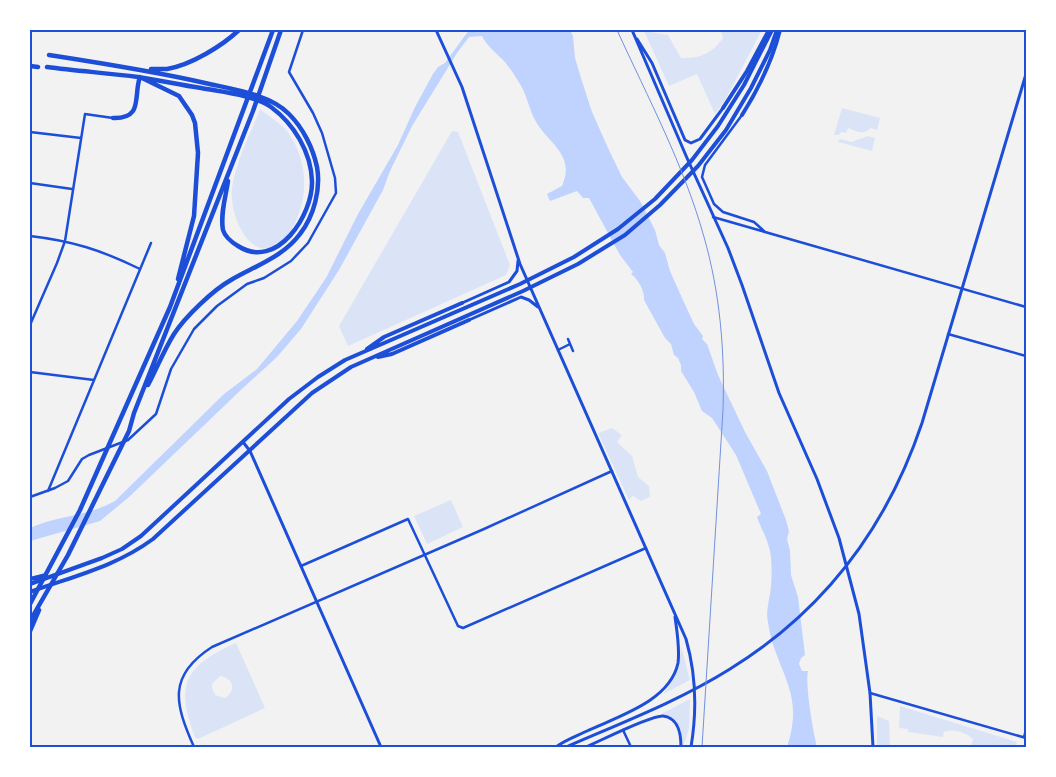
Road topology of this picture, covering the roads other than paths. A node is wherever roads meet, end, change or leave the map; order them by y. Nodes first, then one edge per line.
1 (239, 30) edge
2 (273, 30) edge
3 (281, 30) edge
4 (303, 30) edge
5 (436, 30) edge
6 (632, 30) edge
7 (770, 30) edge
8 (778, 30) edge
9 (49, 55) dead end
10 (30, 66) edge
11 (38, 67) dead end
12 (47, 67) dead end
13 (141, 69) junction
14 (1026, 74) edge
15 (140, 77) junction
16 (723, 108) joint
17 (742, 115) joint
18 (113, 118) joint
19 (30, 132) edge
20 (81, 139) junction
21 (230, 170) junction
22 (30, 184) edge
23 (72, 189) junction
24 (713, 217) junction
25 (766, 232) junction
26 (30, 236) edge
27 (64, 241) junction
28 (151, 243) dead end
29 (518, 258) junction
30 (140, 269) junction
31 (962, 288) junction
32 (462, 303) joint
33 (170, 307) junction
34 (1026, 307) edge
35 (540, 308) junction
36 (469, 320) joint
37 (30, 325) edge
38 (948, 334) junction
39 (568, 339) dead end
40 (570, 344) junction
41 (558, 350) junction
42 (573, 351) dead end
43 (361, 353) junction
44 (1026, 356) edge
45 (368, 359) junction
46 (30, 372) edge
47 (94, 380) junction
48 (134, 413) junction
49 (243, 442) junction
50 (250, 451) junction
51 (612, 471) junction
52 (48, 491) junction
53 (30, 498) edge
54 (646, 548) junction
55 (425, 555) junction
56 (301, 566) junction
57 (80, 567) junction
58 (30, 579) edge
59 (30, 584) edge
60 (30, 593) edge
61 (317, 602) junction
62 (30, 604) edge
63 (674, 611) junction
64 (36, 613) junction
65 (30, 621) edge
66 (30, 631) edge
67 (870, 694) junction
68 (623, 730) junction
69 (1026, 730) edge
70 (1025, 737) edge
71 (194, 747) edge
72 (382, 747) edge
73 (556, 747) edge
74 (567, 747) edge
75 (586, 747) edge
76 (631, 747) edge
77 (682, 747) edge
78 (691, 747) edge
79 (873, 747) edge

1 - 13 highway
2 - 33 highway
3 - 21 highway
4 - 52 street
5 - 29 street
6 - 16 street
6 - 24 street
7 - 16 main road
7 - 43 main road
8 - 17 main road
8 - 45 main road
9 - 13 highway
10 - 11 highway
12 - 15 highway
13 - 48 highway
14 - 31 street
15 - 18 highway
15 - 21 highway
15 - 33 highway
17 - 25 street
18 - 20 street
19 - 20 street
20 - 23 street
21 - 48 highway
22 - 23 street
23 - 27 street
24 - 25 street
24 - 67 street
25 - 31 street
26 - 27 street
27 - 30 street
27 - 37 street
28 - 30 street
29 - 32 street
29 - 35 street
30 - 47 street
31 - 34 street
31 - 38 street
32 - 43 main road
33 - 62 highway
35 - 36 street
35 - 41 street
36 - 45 main road
38 - 44 street
38 - 74 street
39 - 40 street
40 - 41 street
40 - 42 street
41 - 51 street
43 - 49 main road
45 - 50 main road
46 - 47 street
47 - 52 street
48 - 64 highway
49 - 50 street
49 - 57 main road
50 - 56 street
50 - 60 main road
51 - 54 street
51 - 55 street
52 - 53 street
54 - 55 street
54 - 63 street
55 - 56 street
55 - 61 street
56 - 61 street
57 - 58 main road
57 - 59 main road
61 - 71 street
61 - 72 street
63 - 73 street
63 - 78 street
64 - 65 highway
64 - 66 highway
67 - 70 street
67 - 79 street
68 - 75 street
68 - 76 street
68 - 77 street
69 - 70 street

